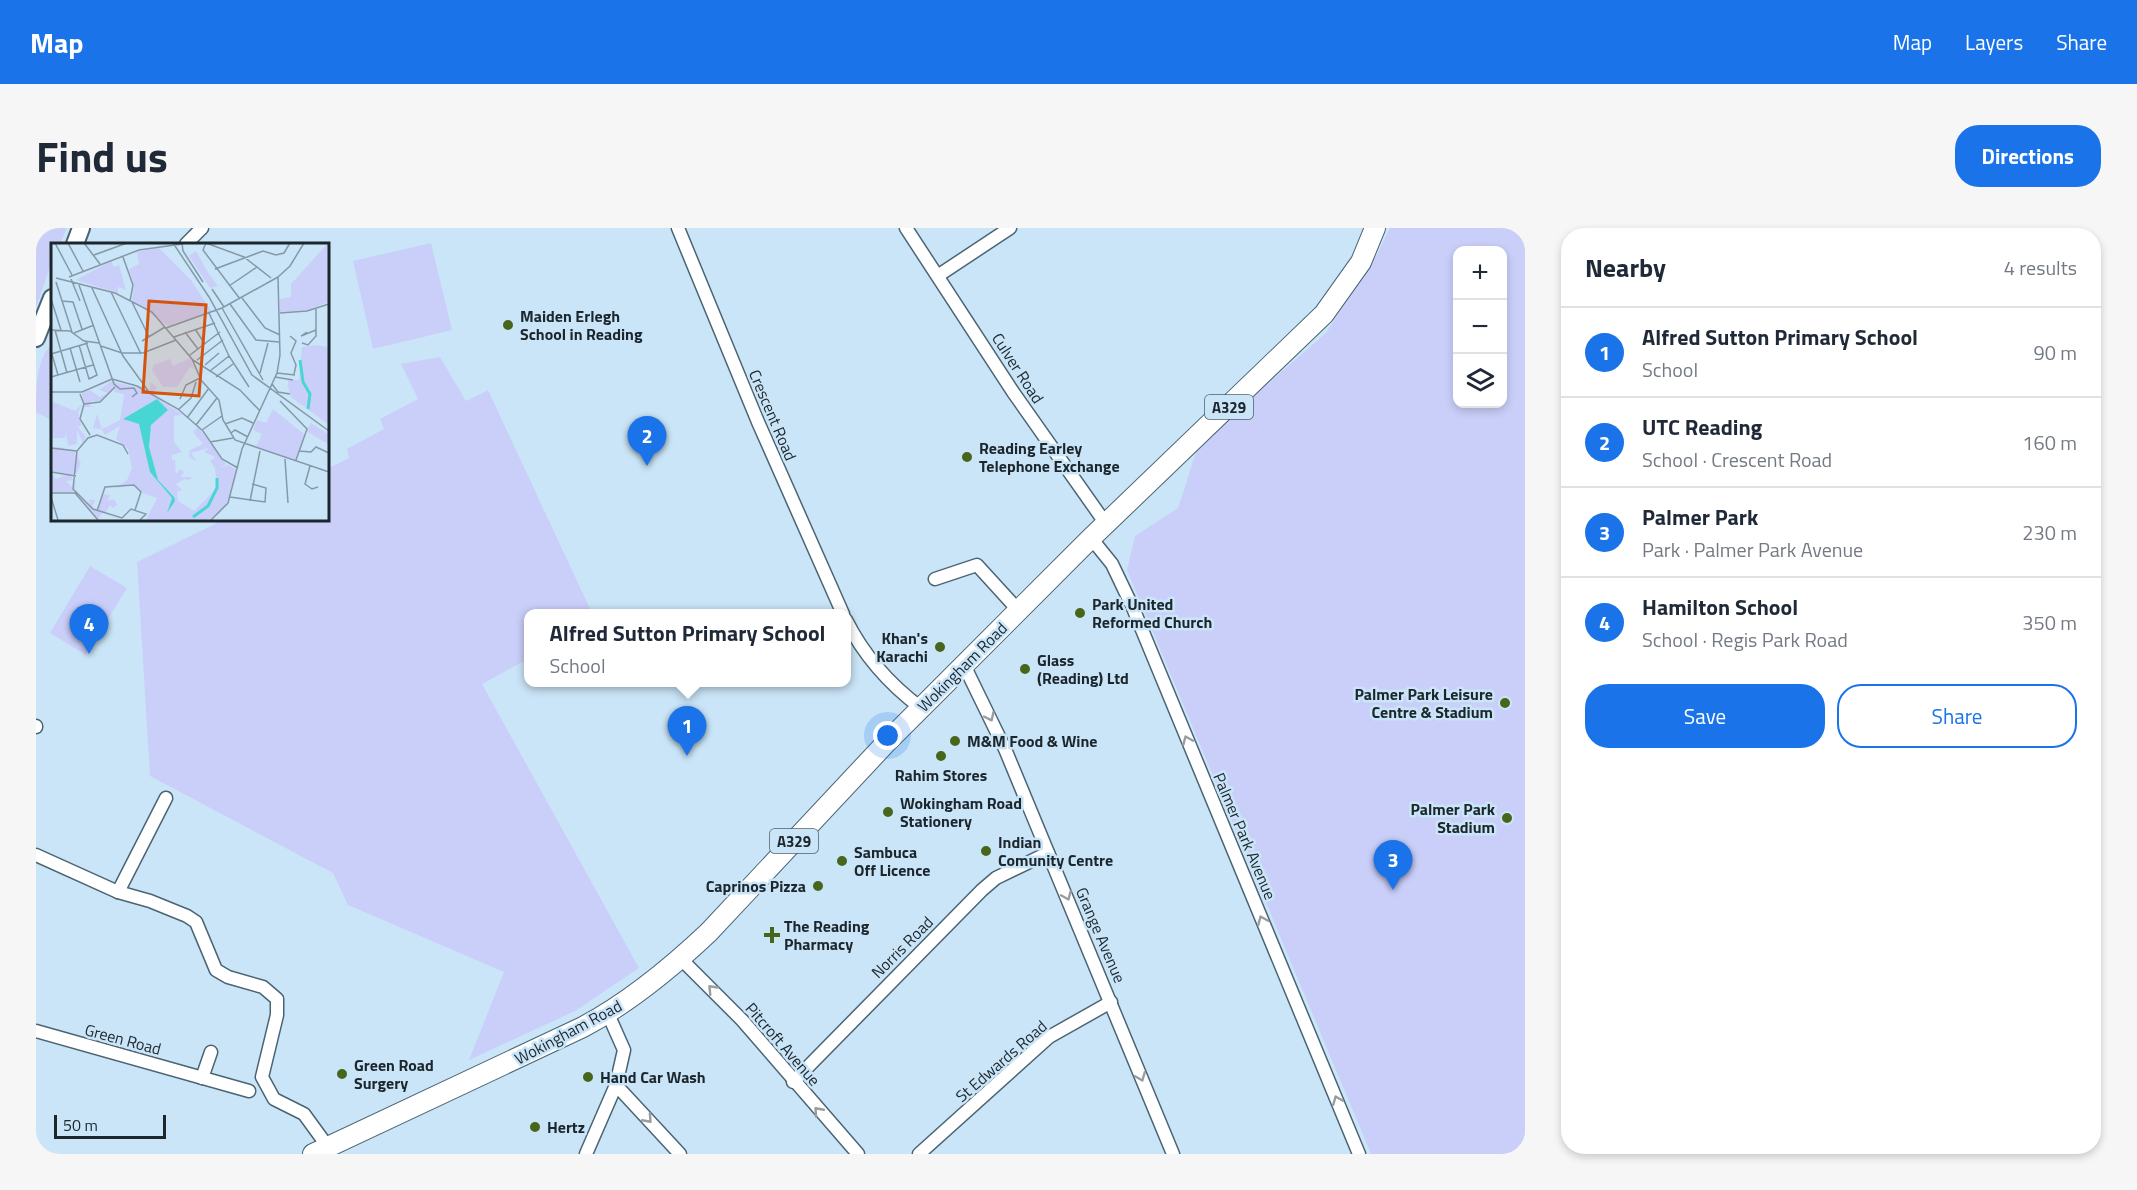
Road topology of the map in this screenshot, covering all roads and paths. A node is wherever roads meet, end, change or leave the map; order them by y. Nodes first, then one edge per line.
1 (81, 228) edge
2 (202, 228) edge
3 (678, 228) edge
4 (906, 228) edge
5 (1010, 228) edge
6 (1375, 228) edge
7 (75, 243) edge
8 (187, 243) edge
9 (939, 275) junction
10 (51, 302) edge
11 (42, 335) edge
12 (1106, 524) junction
13 (1091, 538) junction
14 (935, 579) dead end
15 (841, 609) edge
16 (1018, 610) junction
17 (851, 628) edge
18 (964, 665) junction
19 (921, 708) junction
20 (166, 798) dead end
21 (1048, 853) junction
22 (36, 855) edge
23 (118, 892) junction
24 (681, 959) junction
25 (1111, 1002) junction
26 (608, 1014) junction
27 (36, 1031) edge
28 (210, 1052) dead end
29 (202, 1078) junction
30 (793, 1082) junction
31 (616, 1085) junction
32 (249, 1091) dead end
33 (321, 1150) edge
34 (586, 1154) edge
35 (680, 1154) edge
36 (858, 1154) edge
37 (919, 1154) edge
38 (1173, 1154) edge
39 (1359, 1154) edge

1 - 7 street
2 - 8 street
3 - 15 street, Crescent Road
4 - 9 street, Culver Road
5 - 9 street
6 - 12 main road, Wokingham Road / A329
9 - 12 street, Culver Road
10 - 11 street
12 - 13 main road, Wokingham Road / A329
13 - 16 main road, Wokingham Road / A329
39 -> 13 street, Palmer Park Avenue
14 - 16 street
16 - 18 main road, Wokingham Road / A329
17 - 19 street
18 - 19 main road, Wokingham Road / A329
18 -> 21 street, Grange Avenue
19 - 24 main road, Wokingham Road / A329
20 - 23 street
21 -> 25 street, Grange Avenue
21 - 30 street, Norris Road
22 - 23 street
23 - 33 street
24 - 26 main road, Wokingham Road / A329
30 -> 24 street, Pitcroft Avenue
25 - 37 street, St Edwards Road
25 -> 38 street, Grange Avenue
26 - 31 street
26 - 33 main road, Wokingham Road / A329
27 - 29 street, Green Road
28 - 29 street
29 - 32 street, Green Road
36 -> 30 street, Pitcroft Avenue
31 - 34 street
31 -> 35 street

